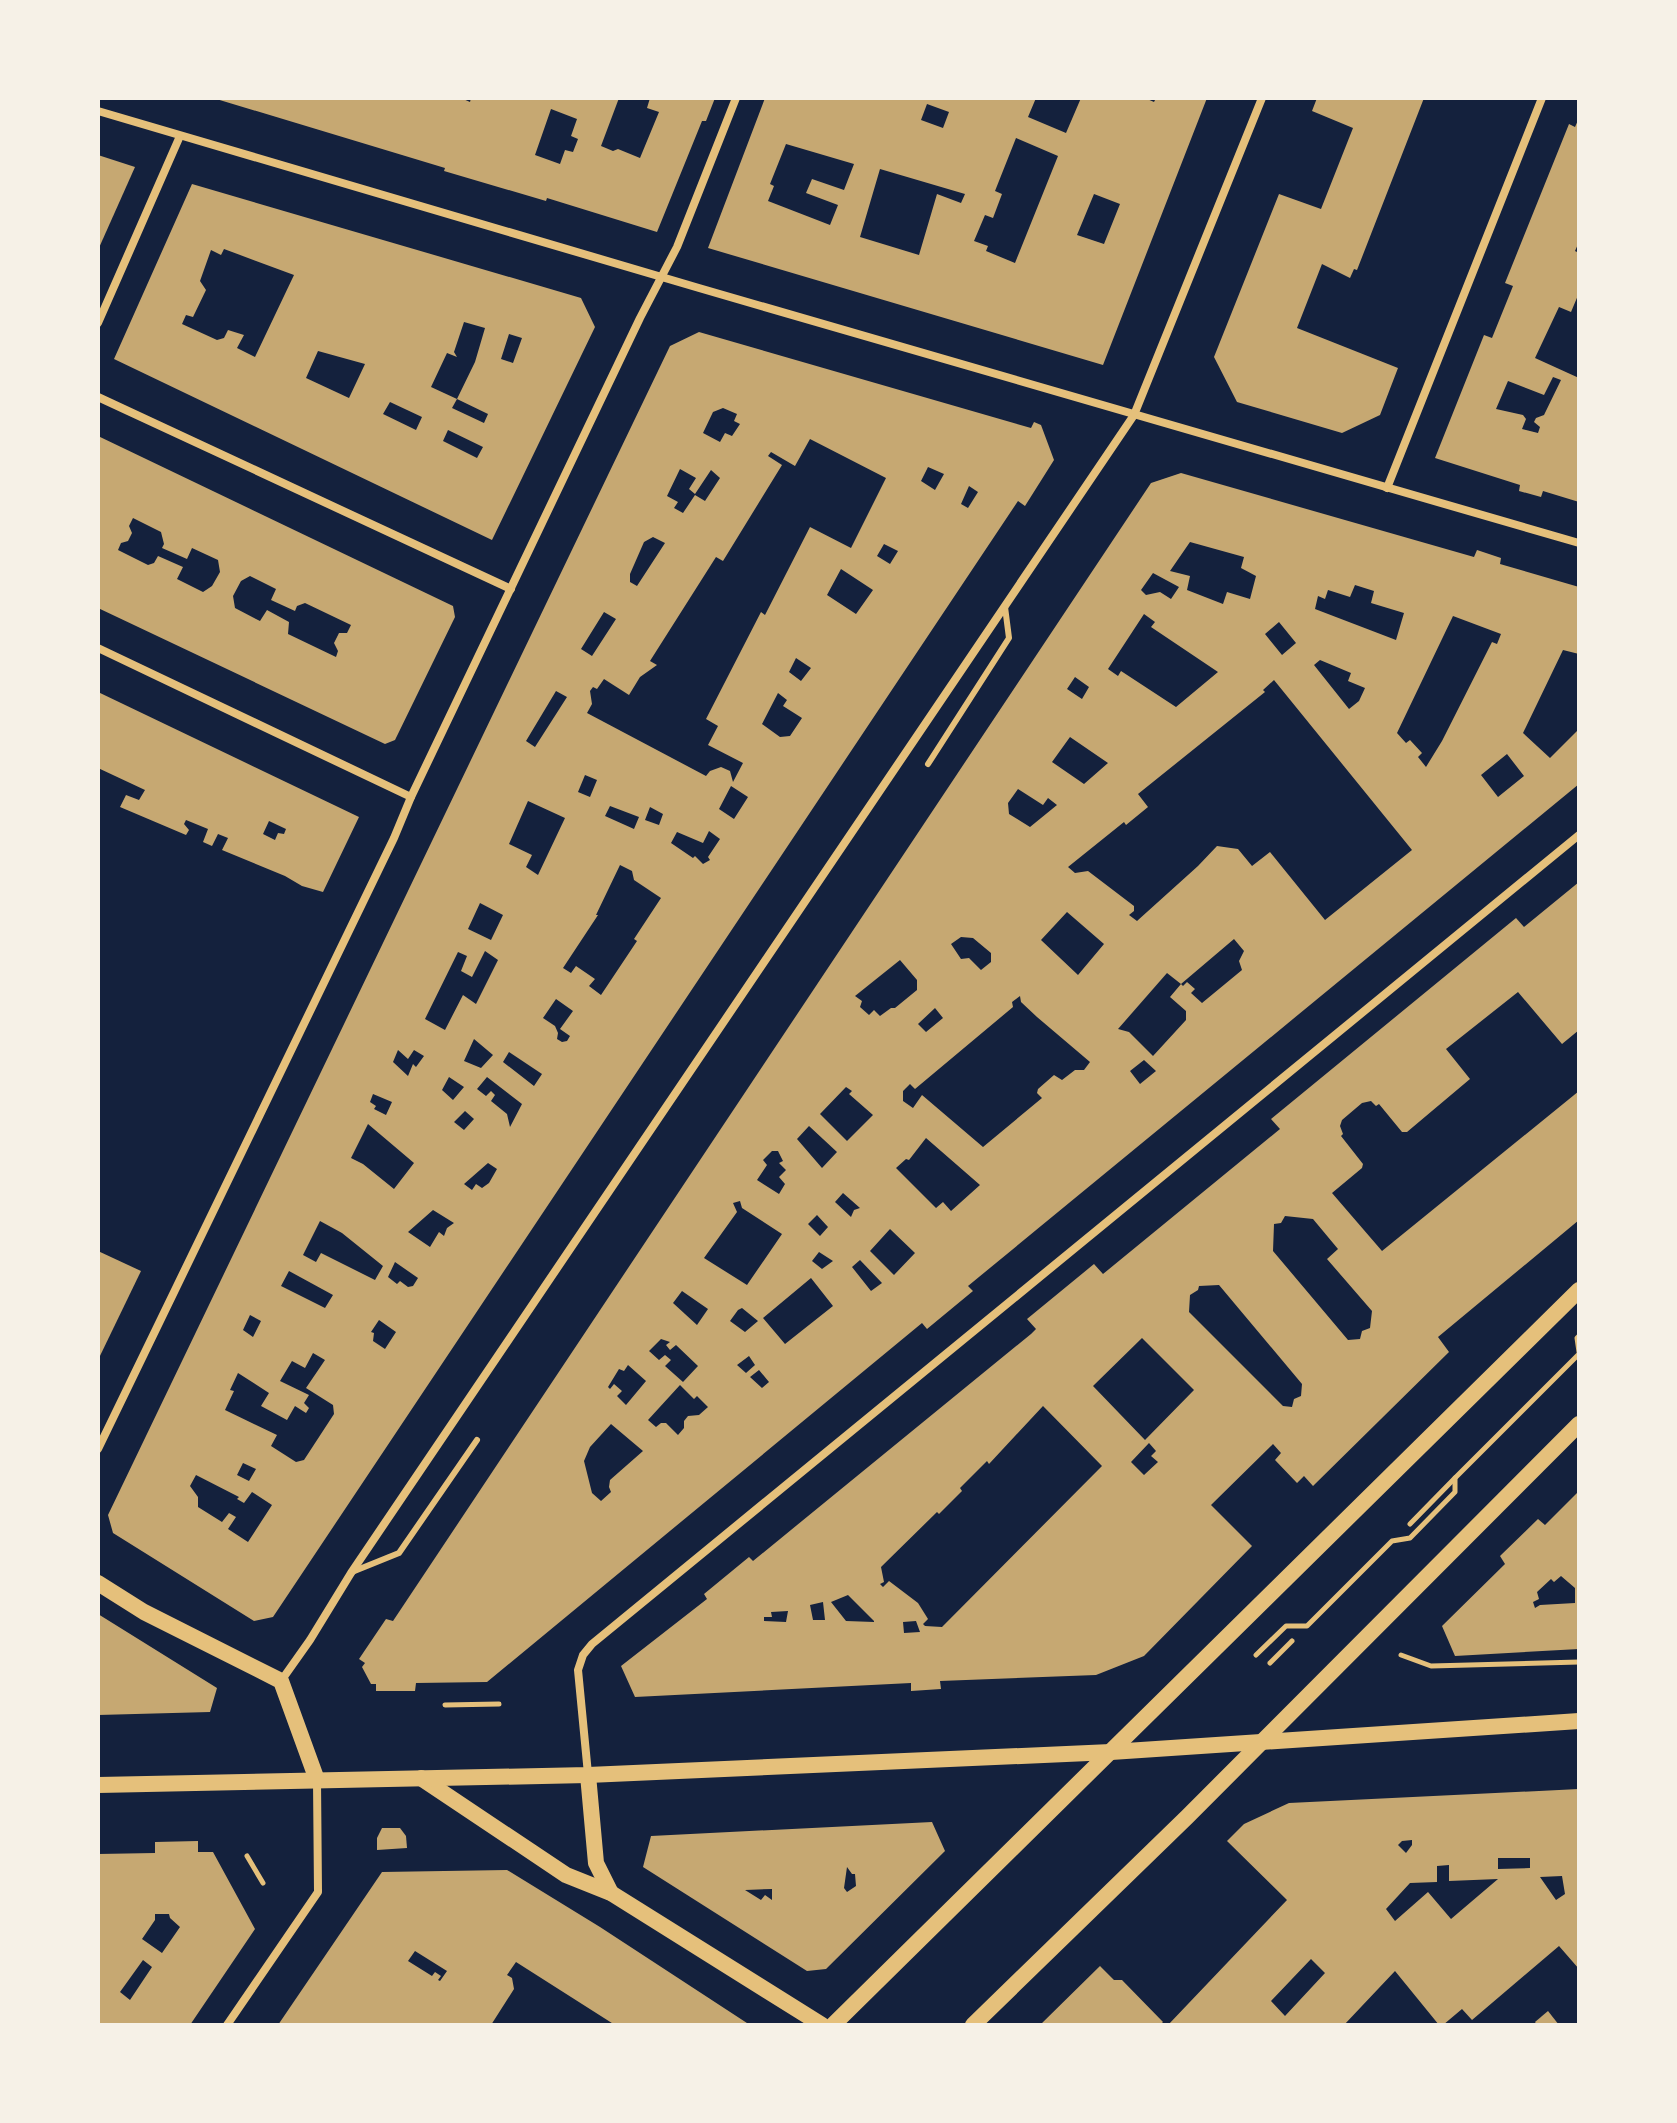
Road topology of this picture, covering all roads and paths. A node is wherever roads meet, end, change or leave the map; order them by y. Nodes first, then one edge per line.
1 (736, 98) edge
2 (1262, 98) edge
3 (1542, 98) edge
4 (98, 111) edge
5 (180, 136) junction
6 (661, 277) junction
7 (98, 323) edge
8 (98, 397) edge
9 (1134, 415) junction
10 (1387, 488) junction
11 (1579, 543) edge
12 (511, 589) junction
13 (1005, 604) junction
14 (98, 648) edge
15 (928, 764) dead end
16 (411, 797) junction
17 (1579, 835) edge
18 (1579, 1290) edge
19 (1579, 1336) edge
20 (1579, 1353) edge
21 (1579, 1424) edge
22 (477, 1440) dead end
23 (98, 1449) edge
24 (1455, 1478) junction
25 (1410, 1524) dead end
26 (351, 1573) junction
27 (98, 1583) edge
28 (1292, 1641) dead end
29 (1401, 1655) dead end
30 (1579, 1662) edge
31 (1270, 1663) dead end
32 (1246, 1665) dead end
33 (281, 1681) junction
34 (499, 1704) dead end
35 (445, 1705) dead end
36 (1579, 1721) edge
37 (1265, 1740) junction
38 (1111, 1752) junction
39 (588, 1775) junction
40 (421, 1778) junction
41 (317, 1780) junction
42 (98, 1785) edge
43 (247, 1856) dead end
44 (263, 1883) dead end
45 (611, 1893) junction
46 (227, 2025) edge
47 (822, 2025) edge
48 (833, 2025) edge
49 (973, 2025) edge

1 - 6 street
2 - 9 street
3 - 10 street
4 - 5 street
5 - 6 street
5 - 7 street
6 - 9 street
6 - 12 street
8 - 12 street
9 - 10 street
9 - 13 street
10 - 11 street
12 - 16 street
13 - 15 lane
13 - 26 street
14 - 16 street
16 - 23 street
17 - 39 street
18 - 38 main road
19 - 20 path
20 - 24 path
21 - 37 main road
22 - 26 lane
24 - 25 path
24 - 32 path
26 - 33 street
27 - 33 main road
28 - 31 path
29 - 30 path
33 - 41 main road
34 - 35 path
36 - 37 main road
37 - 38 main road
37 - 49 main road
38 - 39 main road
38 - 48 main road
39 - 40 main road
39 - 45 main road
40 - 41 main road
40 - 45 main road
41 - 42 main road
41 - 46 street
43 - 44 path
45 - 47 main road

